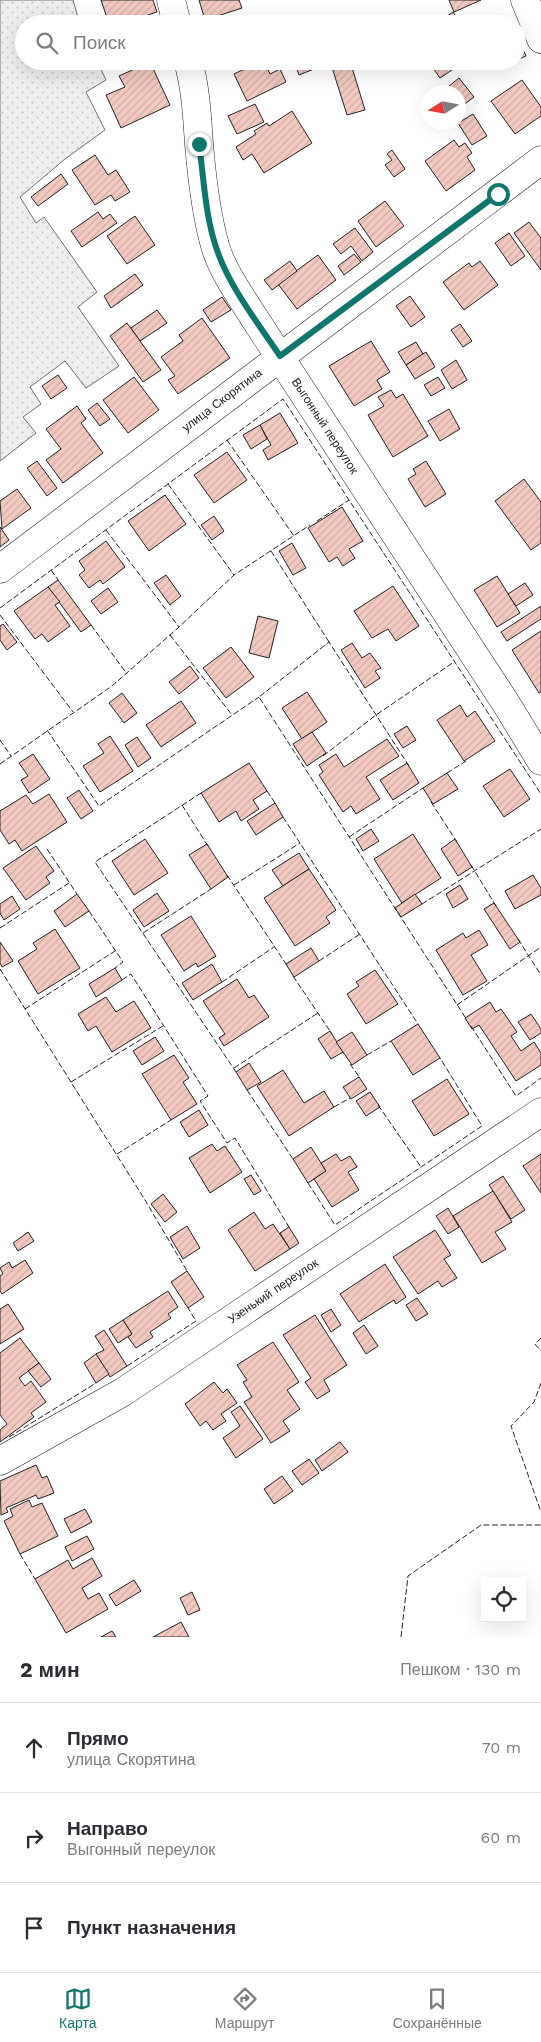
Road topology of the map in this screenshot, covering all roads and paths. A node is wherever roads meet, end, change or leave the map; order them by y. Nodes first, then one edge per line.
1 (170, 0) edge
2 (525, 0) edge
3 (174, 15) edge
4 (541, 39) edge
5 (190, 70) edge
6 (541, 160) edge
7 (280, 356) junction
8 (0, 569) edge
9 (541, 762) edge
10 (541, 1112) edge
11 (0, 1461) edge

1 - 3 street
2 - 4 street
5 - 7 street, Выгонный переулок
6 - 7 street, улица Скорятина
7 - 8 street, улица Скорятина
7 - 9 street, Выгонный переулок
10 - 11 street, Узенький переулок

